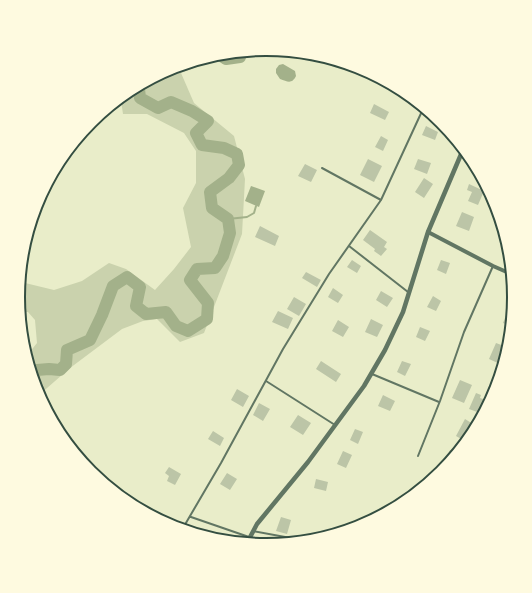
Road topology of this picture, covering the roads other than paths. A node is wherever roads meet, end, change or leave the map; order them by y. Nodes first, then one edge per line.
1 (422, 112) edge
2 (461, 155) edge
3 (322, 168) dead end
4 (381, 200) junction
5 (428, 232) junction
6 (349, 246) junction
7 (493, 266) junction
8 (505, 271) edge
9 (409, 293) junction
10 (371, 374) junction
11 (266, 381) junction
12 (439, 402) junction
13 (335, 425) junction
14 (418, 456) dead end
15 (191, 517) junction
16 (186, 524) edge
17 (252, 531) junction
18 (240, 536) edge
19 (250, 537) edge
20 (284, 537) edge

1 - 4 lane
2 - 5 street
3 - 4 lane
4 - 6 lane
5 - 7 street
5 - 9 street
6 - 9 lane
6 - 11 lane
7 - 8 street
7 - 12 lane
9 - 10 street
10 - 12 lane
10 - 13 street
11 - 13 lane
11 - 15 lane
12 - 14 lane
13 - 17 street
15 - 16 lane
15 - 18 lane
17 - 19 street
17 - 20 lane

